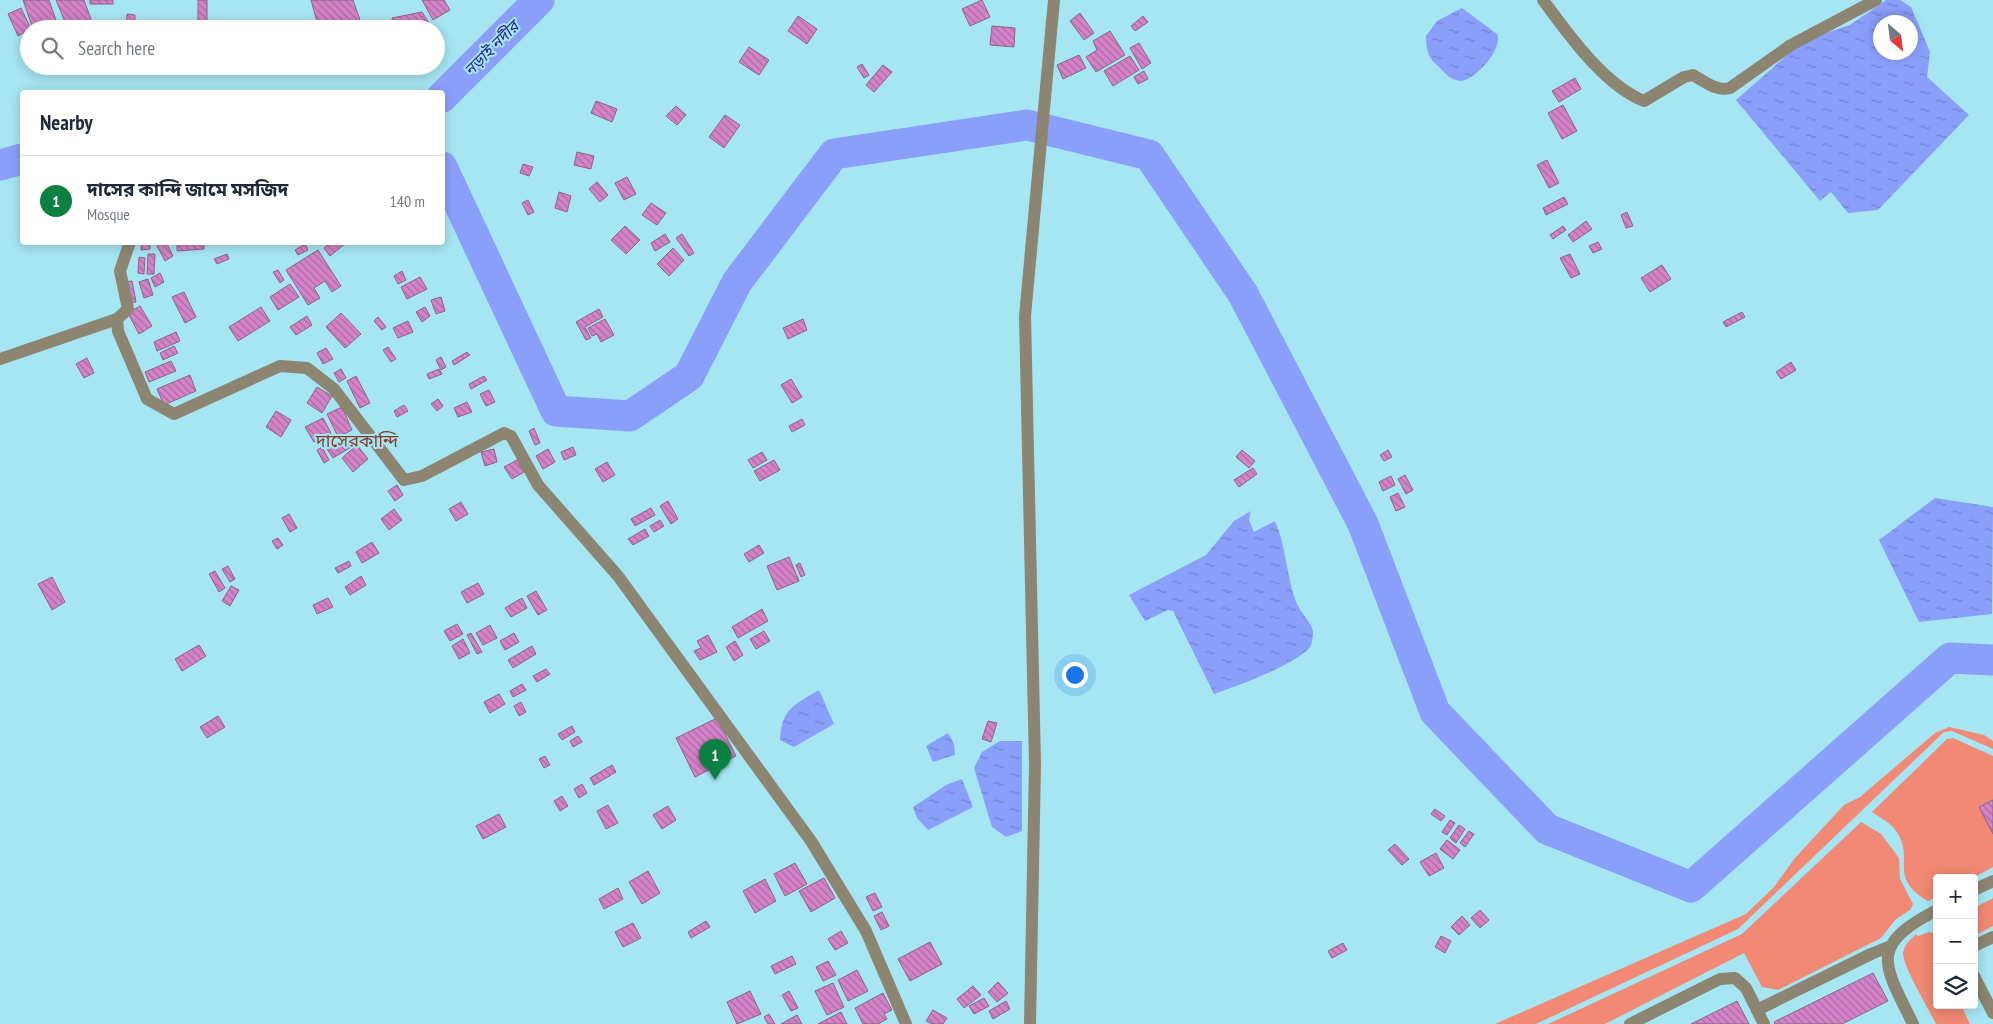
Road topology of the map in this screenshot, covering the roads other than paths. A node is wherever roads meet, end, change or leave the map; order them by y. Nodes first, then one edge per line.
1 (1054, 0) edge
2 (1543, 0) edge
3 (1876, 0) edge
4 (1855, 4) edge
5 (129, 245) edge
6 (117, 319) junction
7 (0, 359) edge
8 (1993, 881) edge
9 (1978, 888) edge
10 (1933, 912) edge
11 (1993, 937) edge
12 (1978, 944) edge
13 (1891, 946) junction
14 (1978, 984) edge
15 (1757, 1010) junction
16 (1993, 1013) edge
17 (906, 1024) edge
18 (1030, 1024) edge
19 (1630, 1024) edge
20 (1764, 1024) edge
21 (1914, 1024) edge

1 - 18 street
2 - 4 street
3 - 4 street
5 - 6 street
6 - 7 street
6 - 17 street
8 - 9 street
10 - 13 street
11 - 12 street
13 - 15 street
13 - 21 street
14 - 16 street
15 - 19 street
15 - 20 street

